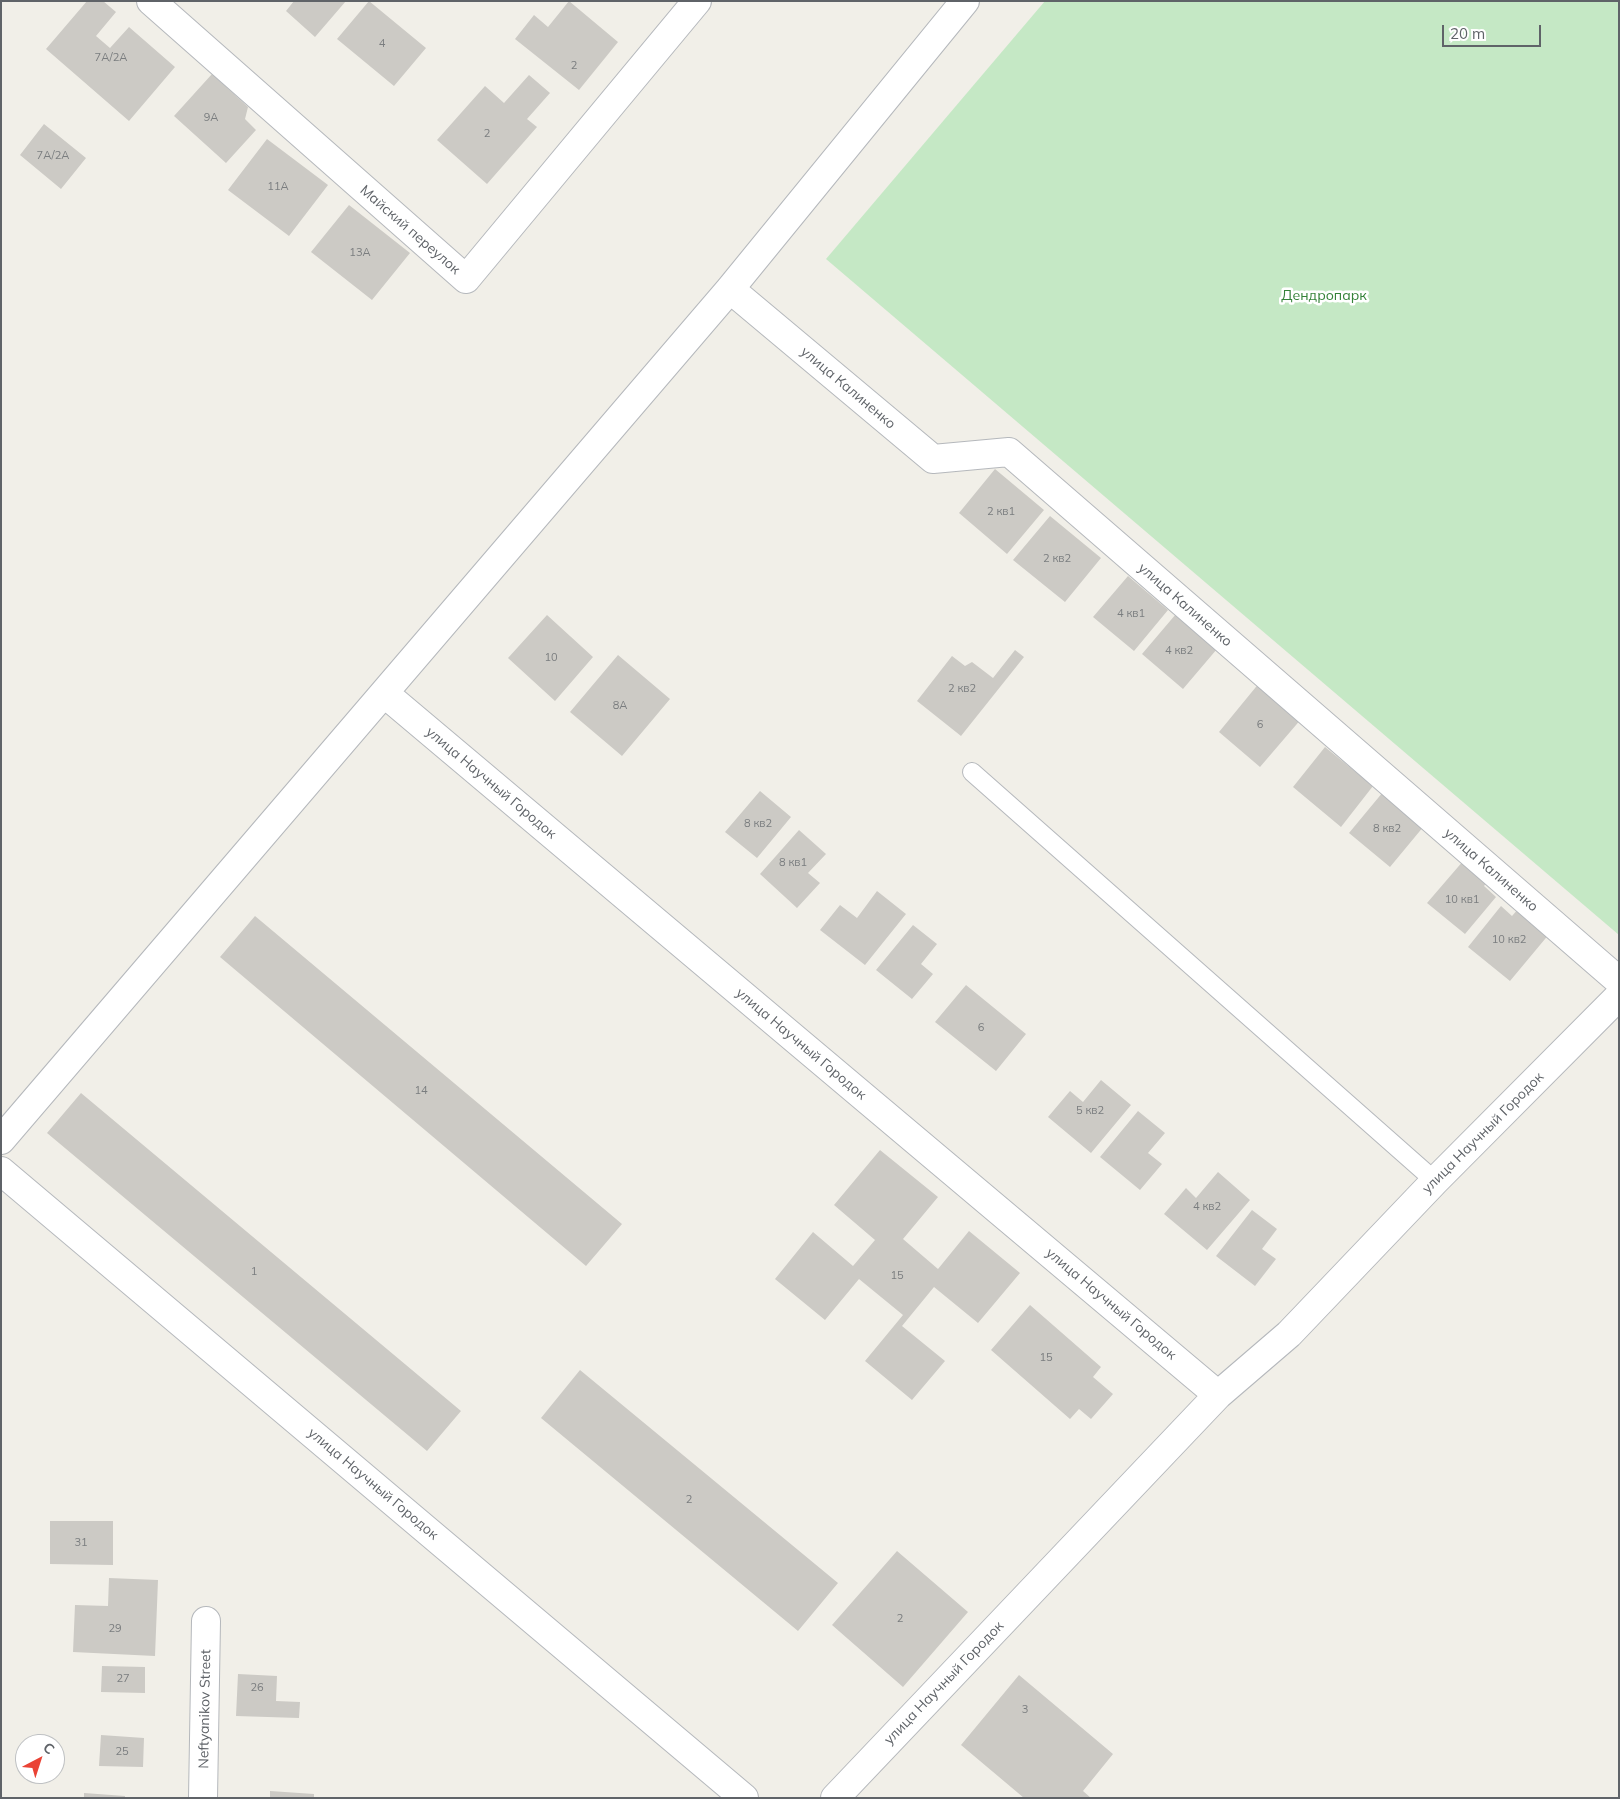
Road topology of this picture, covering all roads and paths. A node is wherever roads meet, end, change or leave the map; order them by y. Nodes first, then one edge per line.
1 (152, 1) edge
2 (697, 1) edge
3 (965, 1) edge
4 (730, 289) junction
5 (384, 693) junction
6 (972, 772) dead end
7 (1619, 981) edge
8 (1619, 996) edge
9 (1, 1140) edge
10 (1, 1171) edge
11 (1435, 1181) junction
12 (1218, 1394) junction
13 (206, 1621) dead end
14 (203, 1798) edge
15 (744, 1798) edge
16 (835, 1798) edge

1 - 2 street, Майский переулок
3 - 4 street
4 - 5 street
4 - 7 street, улица Калиненко
5 - 9 street
5 - 12 street, улица Научный Городок
6 - 11 lane
8 - 11 street, улица Научный Городок
10 - 15 street, улица Научный Городок
11 - 12 street, улица Научный Городок
12 - 16 street, улица Научный Городок
13 - 14 street, Neftyanikov Street

